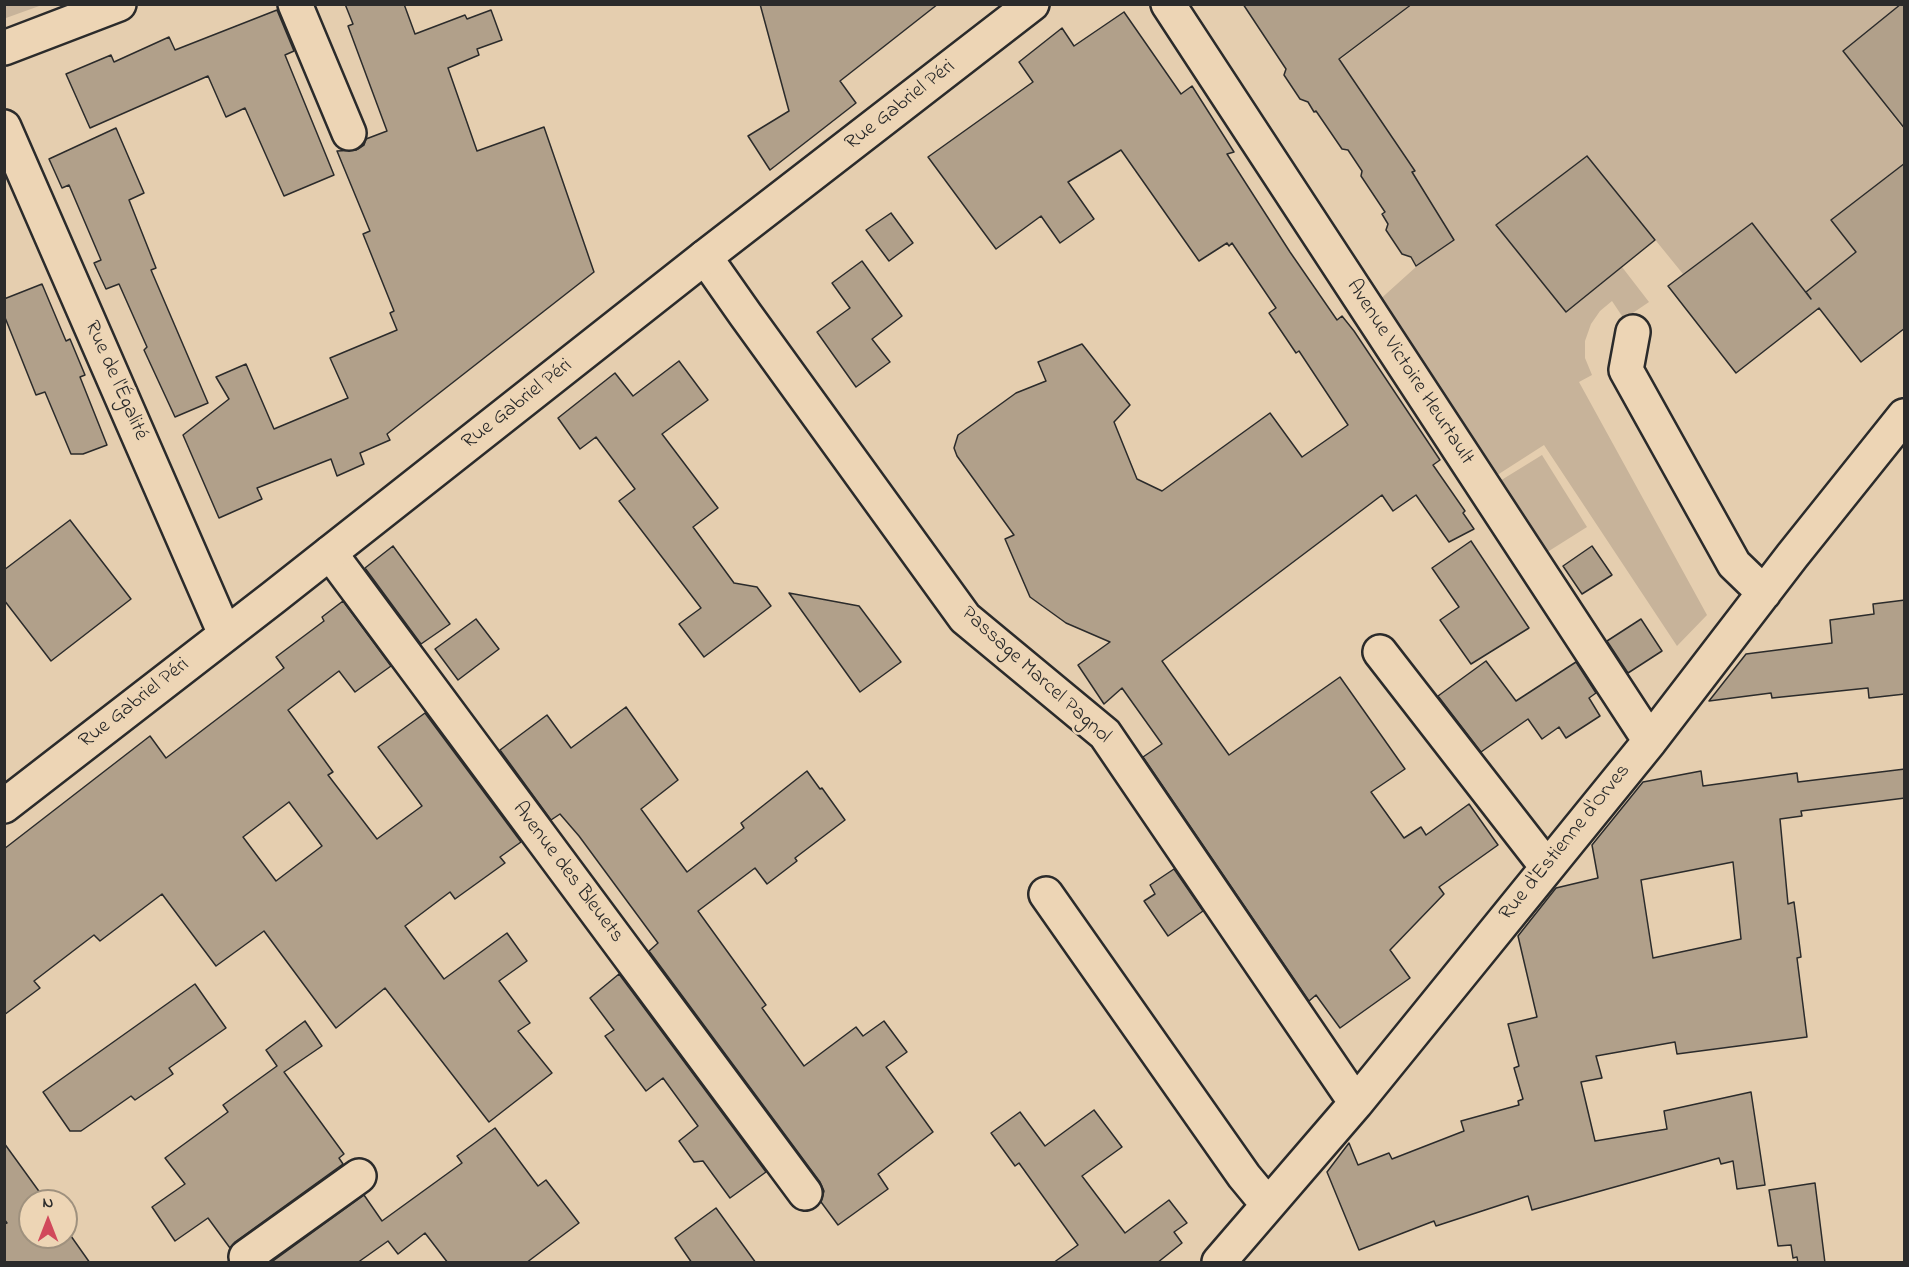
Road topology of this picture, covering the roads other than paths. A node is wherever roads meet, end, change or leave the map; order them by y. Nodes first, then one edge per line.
1 (120, 4) edge
2 (295, 4) edge
3 (1032, 4) edge
4 (1168, 4) edge
5 (4, 48) edge
6 (4, 128) edge
7 (349, 133) dead end
8 (705, 257) junction
9 (1632, 332) dead end
10 (1905, 416) edge
11 (330, 553) junction
12 (1764, 593) junction
13 (225, 634) junction
14 (1380, 652) dead end
15 (1650, 741) junction
16 (4, 806) edge
17 (1547, 867) junction
18 (1046, 894) dead end
19 (1356, 1103) junction
20 (359, 1176) dead end
21 (805, 1193) dead end
22 (1268, 1205) junction
23 (249, 1263) edge
24 (1219, 1263) edge

1 - 5 street
2 - 7 street
3 - 8 street, Rue Gabriel Péri
4 - 15 street, Avenue Victoire Heurtault
6 - 13 street, Rue de l'Égalité
8 - 11 street, Rue Gabriel Péri
8 - 19 street, Passage Marcel Pagnol
9 - 12 street
10 - 12 street, Rue d'Estienne d'Orves
11 - 13 street, Rue Gabriel Péri
11 - 21 street, Avenue des Bleuets
12 - 15 street, Rue d'Estienne d'Orves
13 - 16 street, Rue Gabriel Péri
14 - 17 street
15 - 17 street, Rue d'Estienne d'Orves
17 - 19 street, Rue d'Estienne d'Orves
18 - 22 street
19 - 22 street, Rue d'Estienne d'Orves
20 - 23 street
22 - 24 street, Rue d'Estienne d'Orves

